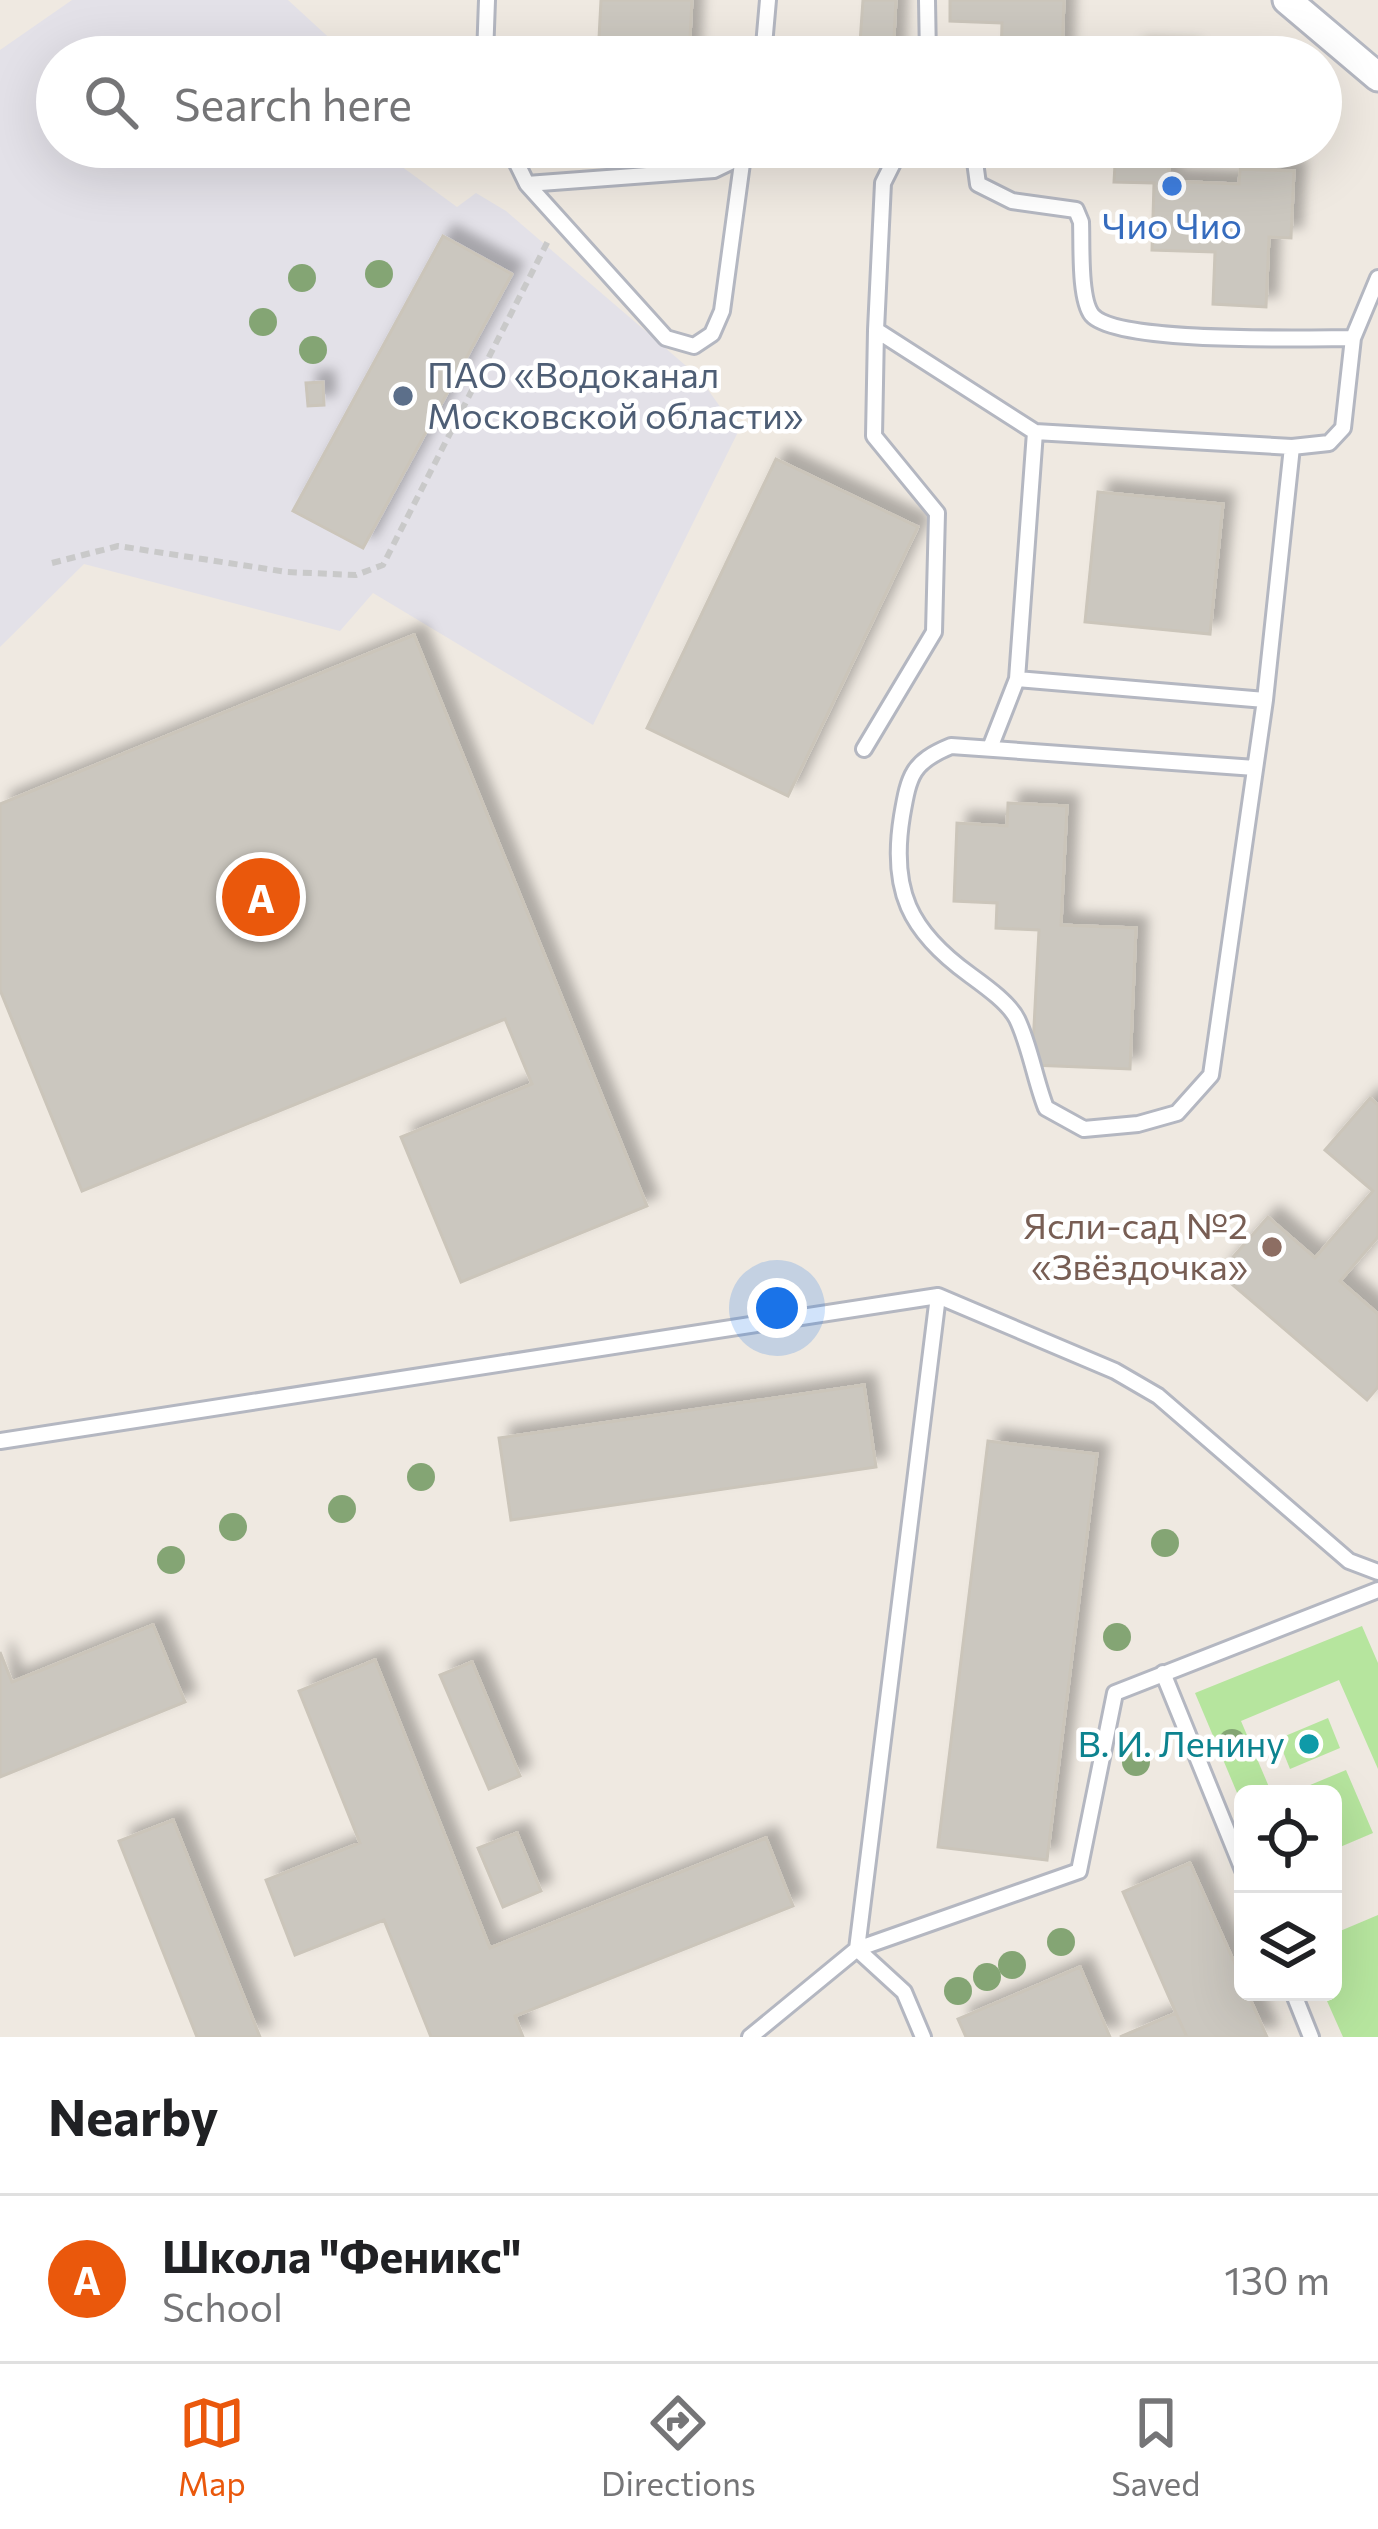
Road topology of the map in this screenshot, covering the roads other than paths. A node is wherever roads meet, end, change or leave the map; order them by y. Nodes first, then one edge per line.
1 (487, 0) edge
2 (768, 0) edge
3 (927, 0) edge
4 (1287, 0) edge
5 (486, 36) edge
6 (765, 36) edge
7 (928, 36) edge
8 (1330, 36) edge
9 (1342, 47) edge
10 (1378, 77) edge
11 (519, 168) edge
12 (717, 168) edge
13 (743, 168) edge
14 (890, 168) edge
15 (976, 168) edge
16 (527, 184) junction
17 (1378, 278) edge
18 (876, 330) junction
19 (1352, 338) junction
20 (1035, 432) junction
21 (1292, 448) junction
22 (1017, 680) junction
23 (1264, 700) junction
24 (990, 748) junction
25 (864, 749) dead end
26 (1255, 768) junction
27 (938, 1296) junction
28 (0, 1441) edge
29 (1378, 1572) edge
30 (1378, 1590) edge
31 (1163, 1673) junction
32 (1234, 1848) edge
33 (857, 1949) junction
34 (1297, 2001) edge
35 (750, 2037) edge
36 (923, 2037) edge
37 (1311, 2037) edge

1 - 5 lane
2 - 6 lane
3 - 7 lane
4 - 8 street
9 - 10 street
11 - 16 lane
12 - 16 lane
13 - 16 lane
14 - 18 lane
15 - 19 lane
17 - 19 lane
18 - 20 lane
18 - 25 lane
19 - 21 lane
20 - 21 lane
20 - 22 lane
21 - 23 lane
22 - 23 lane
22 - 24 lane
23 - 26 lane
24 - 26 lane
24 - 26 lane
27 - 28 lane
27 - 29 lane
27 - 33 lane
30 - 31 lane
31 - 32 lane
31 - 33 lane
33 - 35 lane
33 - 36 lane
34 - 37 lane

